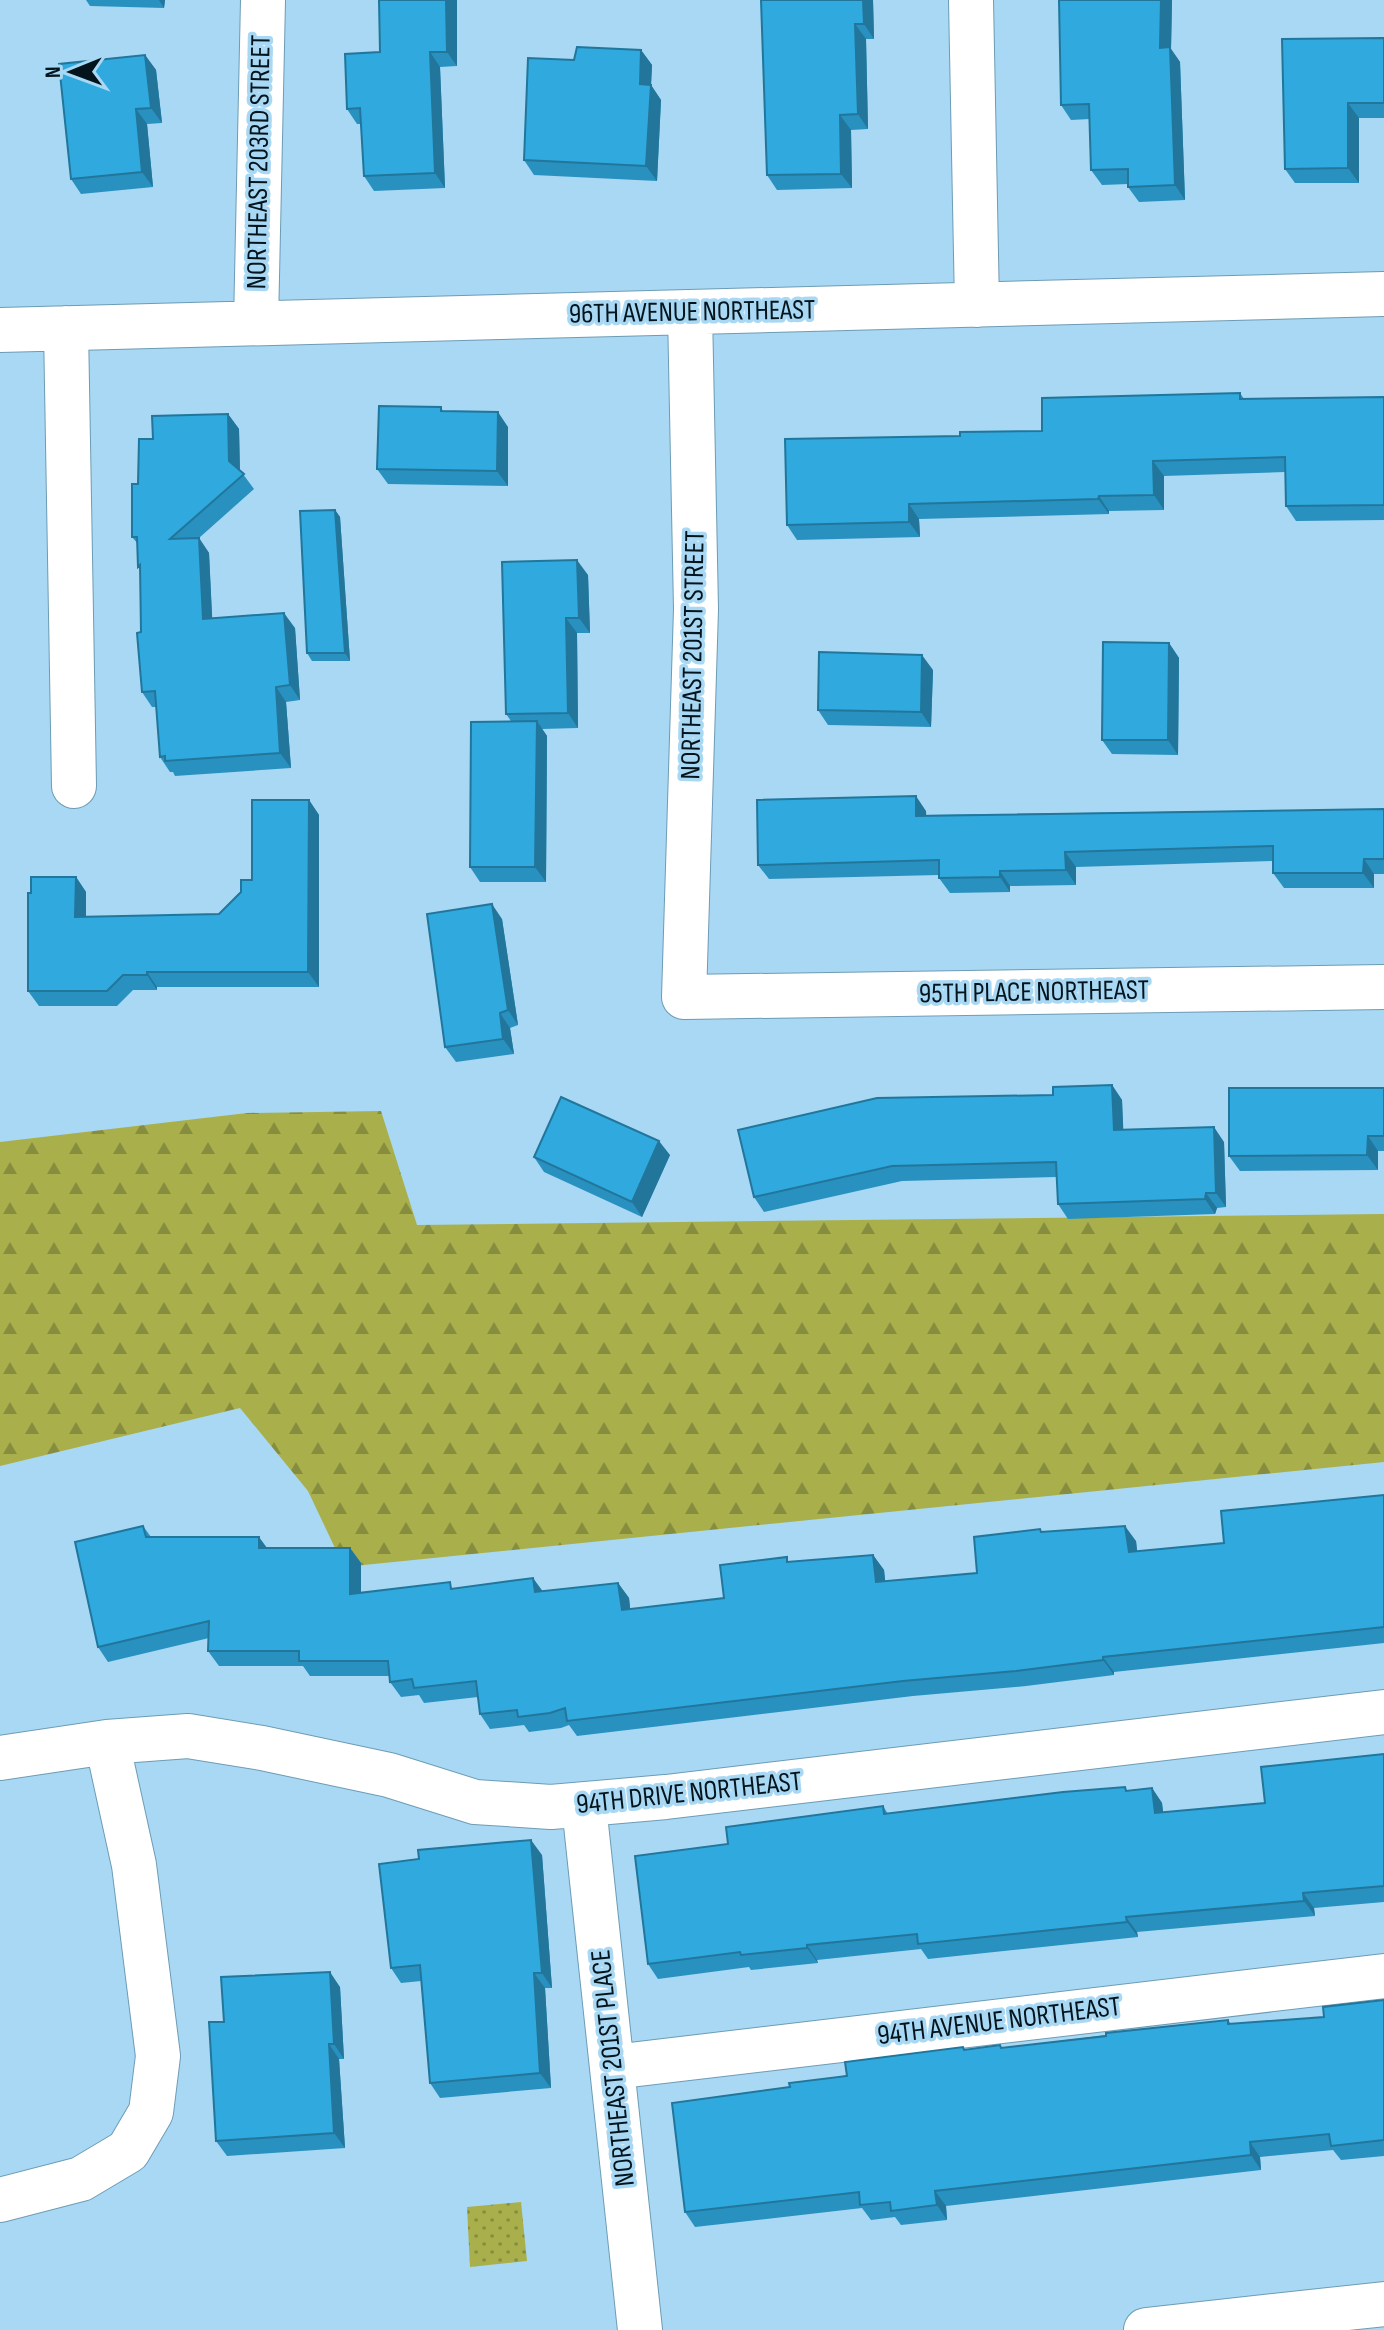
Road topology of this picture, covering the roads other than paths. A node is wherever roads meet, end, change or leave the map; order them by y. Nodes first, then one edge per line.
1 (263, 0) edge
2 (971, 0) edge
3 (1384, 294) edge
4 (977, 305) junction
5 (690, 312) junction
6 (256, 323) junction
7 (66, 328) junction
8 (0, 330) edge
9 (74, 786) dead end
10 (1384, 987) edge
11 (684, 997) joint
12 (1384, 1712) edge
13 (107, 1742) junction
14 (0, 1758) edge
15 (584, 1806) junction
16 (1384, 1976) edge
17 (613, 2067) junction
18 (0, 2200) edge
19 (1384, 2304) edge
20 (640, 2330) edge
21 (1146, 2330) edge

1 - 6 street, NORTHEAST 203RD STREET
2 - 4 street
3 - 4 street, 96TH AVENUE NORTHEAST
4 - 5 street, 96TH AVENUE NORTHEAST
5 - 6 street, 96TH AVENUE NORTHEAST
5 - 11 street, NORTHEAST 201ST STREET
6 - 7 street, 96TH AVENUE NORTHEAST
7 - 8 street, 96TH AVENUE NORTHEAST
7 - 9 street
10 - 11 street, 95TH PLACE NORTHEAST
12 - 15 street, 94TH DRIVE NORTHEAST
13 - 14 street, 94TH DRIVE NORTHEAST
13 - 15 street, 94TH DRIVE NORTHEAST
13 - 18 street
15 - 17 street, NORTHEAST 201ST PLACE
16 - 17 street, 94TH AVENUE NORTHEAST
17 - 20 street, NORTHEAST 201ST PLACE
19 - 21 street

